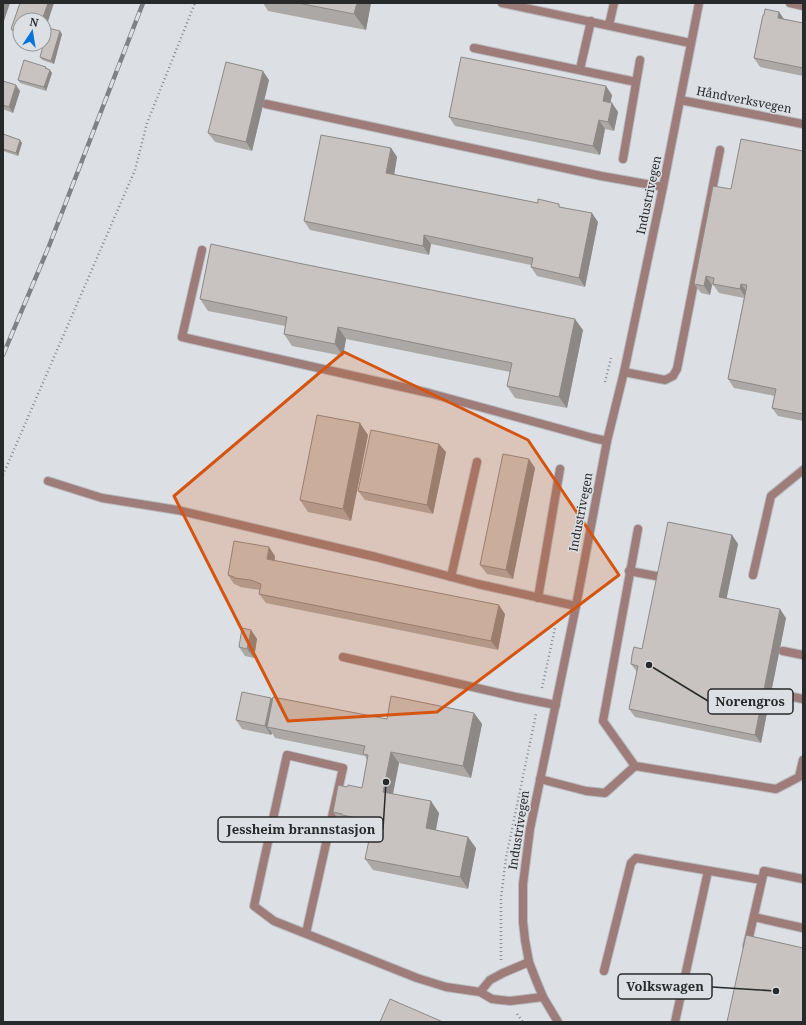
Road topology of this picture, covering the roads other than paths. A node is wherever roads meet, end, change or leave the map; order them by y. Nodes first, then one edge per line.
1 (502, 3) edge
2 (614, 3) edge
3 (699, 3) edge
4 (790, 3) edge
5 (803, 6) edge
6 (591, 21) junction
7 (609, 25) junction
8 (690, 43) junction
9 (474, 48) dead end
10 (640, 60) dead end
11 (580, 70) junction
12 (636, 82) junction
13 (680, 100) junction
14 (266, 104) dead end
15 (803, 124) edge
16 (720, 150) dead end
17 (623, 159) dead end
18 (663, 187) junction
19 (202, 250) dead end
20 (624, 372) junction
21 (607, 440) junction
22 (477, 462) dead end
23 (560, 469) dead end
24 (803, 470) edge
25 (48, 481) dead end
26 (638, 529) dead end
27 (629, 571) junction
28 (753, 575) dead end
29 (451, 576) junction
30 (656, 576) edge
31 (538, 598) junction
32 (576, 606) junction
33 (783, 651) dead end
34 (803, 655) edge
35 (343, 657) dead end
36 (774, 693) dead end
37 (803, 699) edge
38 (556, 705) junction
39 (803, 760) edge
40 (635, 766) junction
41 (540, 779) junction
42 (708, 871) junction
43 (803, 879) edge
44 (762, 880) junction
45 (754, 918) junction
46 (803, 928) edge
47 (306, 933) dead end
48 (746, 955) edge
49 (529, 962) junction
50 (604, 971) dead end
51 (480, 992) junction
52 (543, 997) junction
53 (558, 1022) edge
54 (675, 1022) edge

1 - 6 street
2 - 7 street
3 - 8 street, Industrivegen
4 - 5 street
6 - 7 street
6 - 11 street
7 - 8 street
8 - 13 street, Industrivegen
9 - 11 street
10 - 12 street
11 - 12 street
12 - 17 street
13 - 15 street, Håndverksvegen
13 - 18 street, Industrivegen
14 - 18 street
16 - 20 street
18 - 20 street, Industrivegen
19 - 21 street
20 - 21 street, Industrivegen
21 - 32 street, Industrivegen
22 - 29 street
23 - 31 street
24 - 28 street
25 - 29 street
26 - 27 street
27 - 30 street
27 - 40 street
29 - 31 street
31 - 32 street
32 - 38 street, Industrivegen
33 - 34 street
35 - 38 street
36 - 37 street
38 - 41 street, Industrivegen
39 - 40 street
40 - 41 street
41 - 49 street, Industrivegen
42 - 44 street
42 - 50 street
42 - 54 street
43 - 44 street
44 - 45 street
45 - 46 street
45 - 48 street
47 - 51 street
49 - 51 street
49 - 52 street, Industrivegen
51 - 52 street
52 - 53 street, Industrivegen

